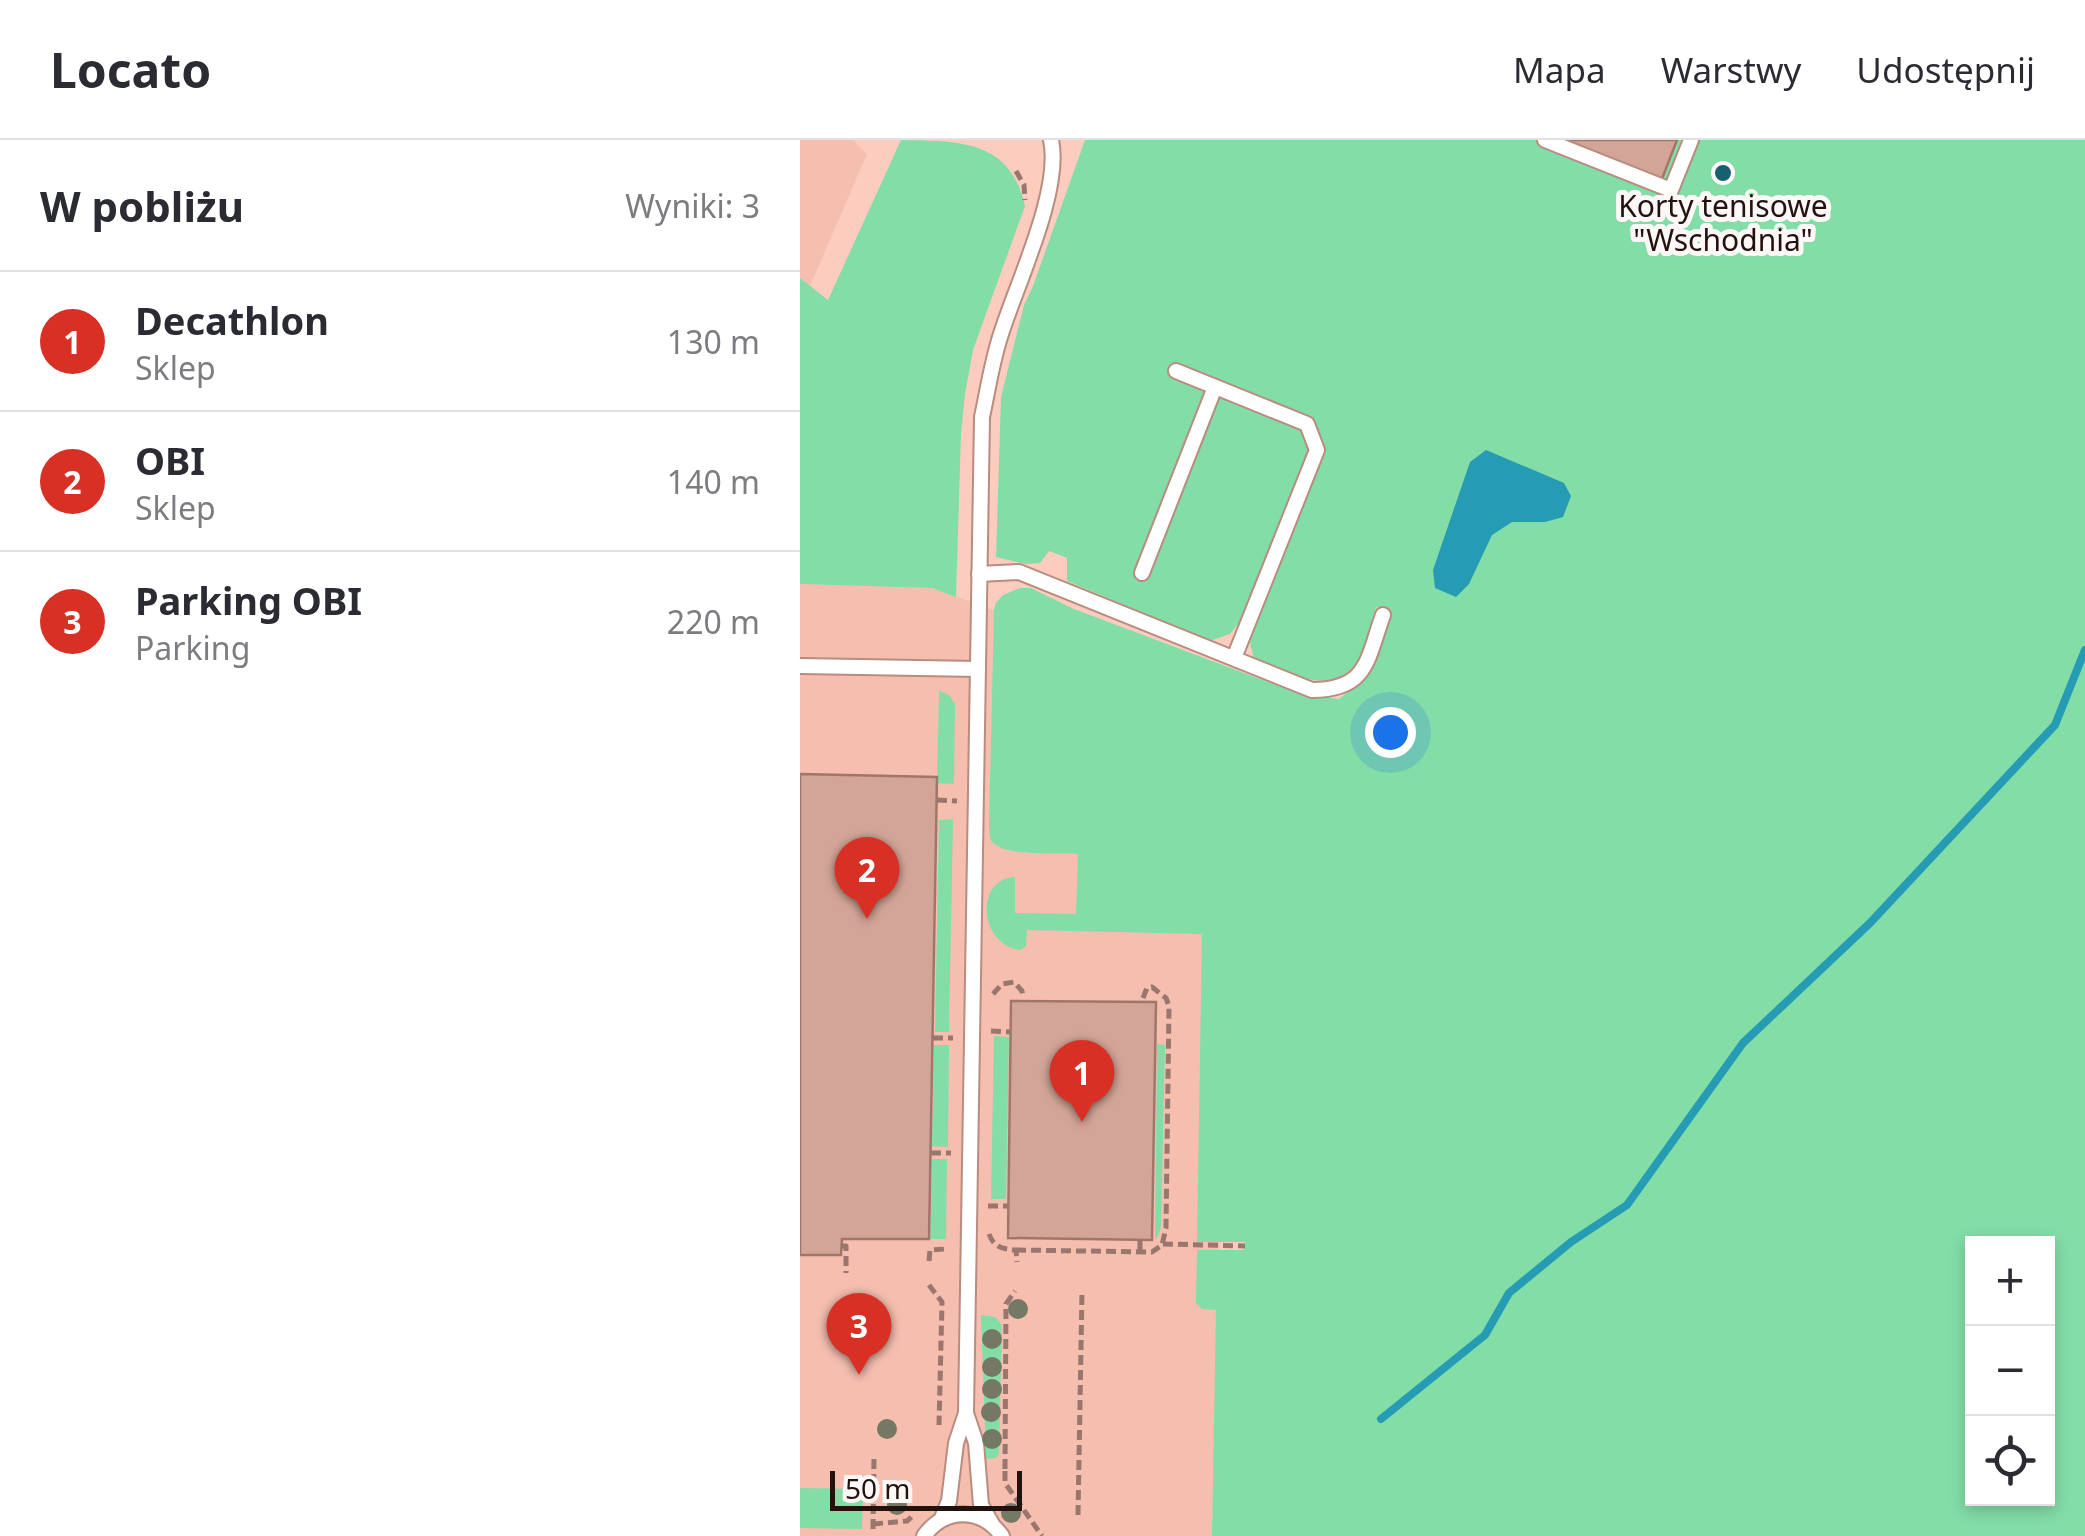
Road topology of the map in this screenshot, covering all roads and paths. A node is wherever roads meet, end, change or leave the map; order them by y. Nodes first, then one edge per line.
1 (1051, 140) edge
2 (1546, 140) edge
3 (1691, 140) edge
4 (1176, 371) dead end
5 (1215, 387) junction
6 (1142, 573) dead end
7 (980, 574) junction
8 (1383, 615) dead end
9 (1234, 658) junction
10 (800, 666) edge
11 (978, 669) junction
12 (937, 800) dead end
13 (957, 800) dead end
14 (991, 998) dead end
15 (1023, 998) dead end
16 (1142, 998) dead end
17 (991, 1031) dead end
18 (1011, 1032) dead end
19 (933, 1038) dead end
20 (953, 1038) dead end
21 (1155, 1038) dead end
22 (1168, 1038) junction
23 (930, 1153) dead end
24 (952, 1154) dead end
25 (1008, 1206) dead end
26 (988, 1217) dead end
27 (987, 1229) dead end
28 (1140, 1240) dead end
29 (1162, 1244) junction
30 (842, 1246) dead end
31 (1245, 1246) dead end
32 (1016, 1250) junction
33 (1083, 1251) junction
34 (1140, 1252) junction
35 (1017, 1262) dead end
36 (1083, 1263) dead end
37 (846, 1273) dead end
38 (929, 1285) dead end
39 (1015, 1291) dead end
40 (1082, 1292) dead end
41 (966, 1412) junction
42 (939, 1436) dead end
43 (874, 1459) dead end
44 (916, 1514) dead end
45 (1078, 1515) dead end
46 (942, 1518) junction
47 (997, 1530) edge
48 (921, 1535) edge
49 (1042, 1536) edge

1 - 7 lane
2 - 3 lane
4 - 5 lane
5 - 6 lane
5 - 9 lane
7 - 9 lane
7 - 11 lane
8 - 9 lane
10 - 11 lane
11 - 41 lane
12 - 13 path
14 - 15 path
16 - 22 path
17 - 18 path
19 - 20 path
21 - 22 path
22 - 29 path
23 - 24 path
25 - 26 path
27 - 32 path
28 - 34 path
29 - 31 path
29 - 34 path
30 - 37 path
32 - 33 path
32 - 35 path
33 - 34 path
33 - 36 path
38 - 42 path
39 - 49 path
40 - 45 path
41 - 46 lane
41 - 47 lane
43 - 44 path
46 - 47 lane
46 - 48 lane

